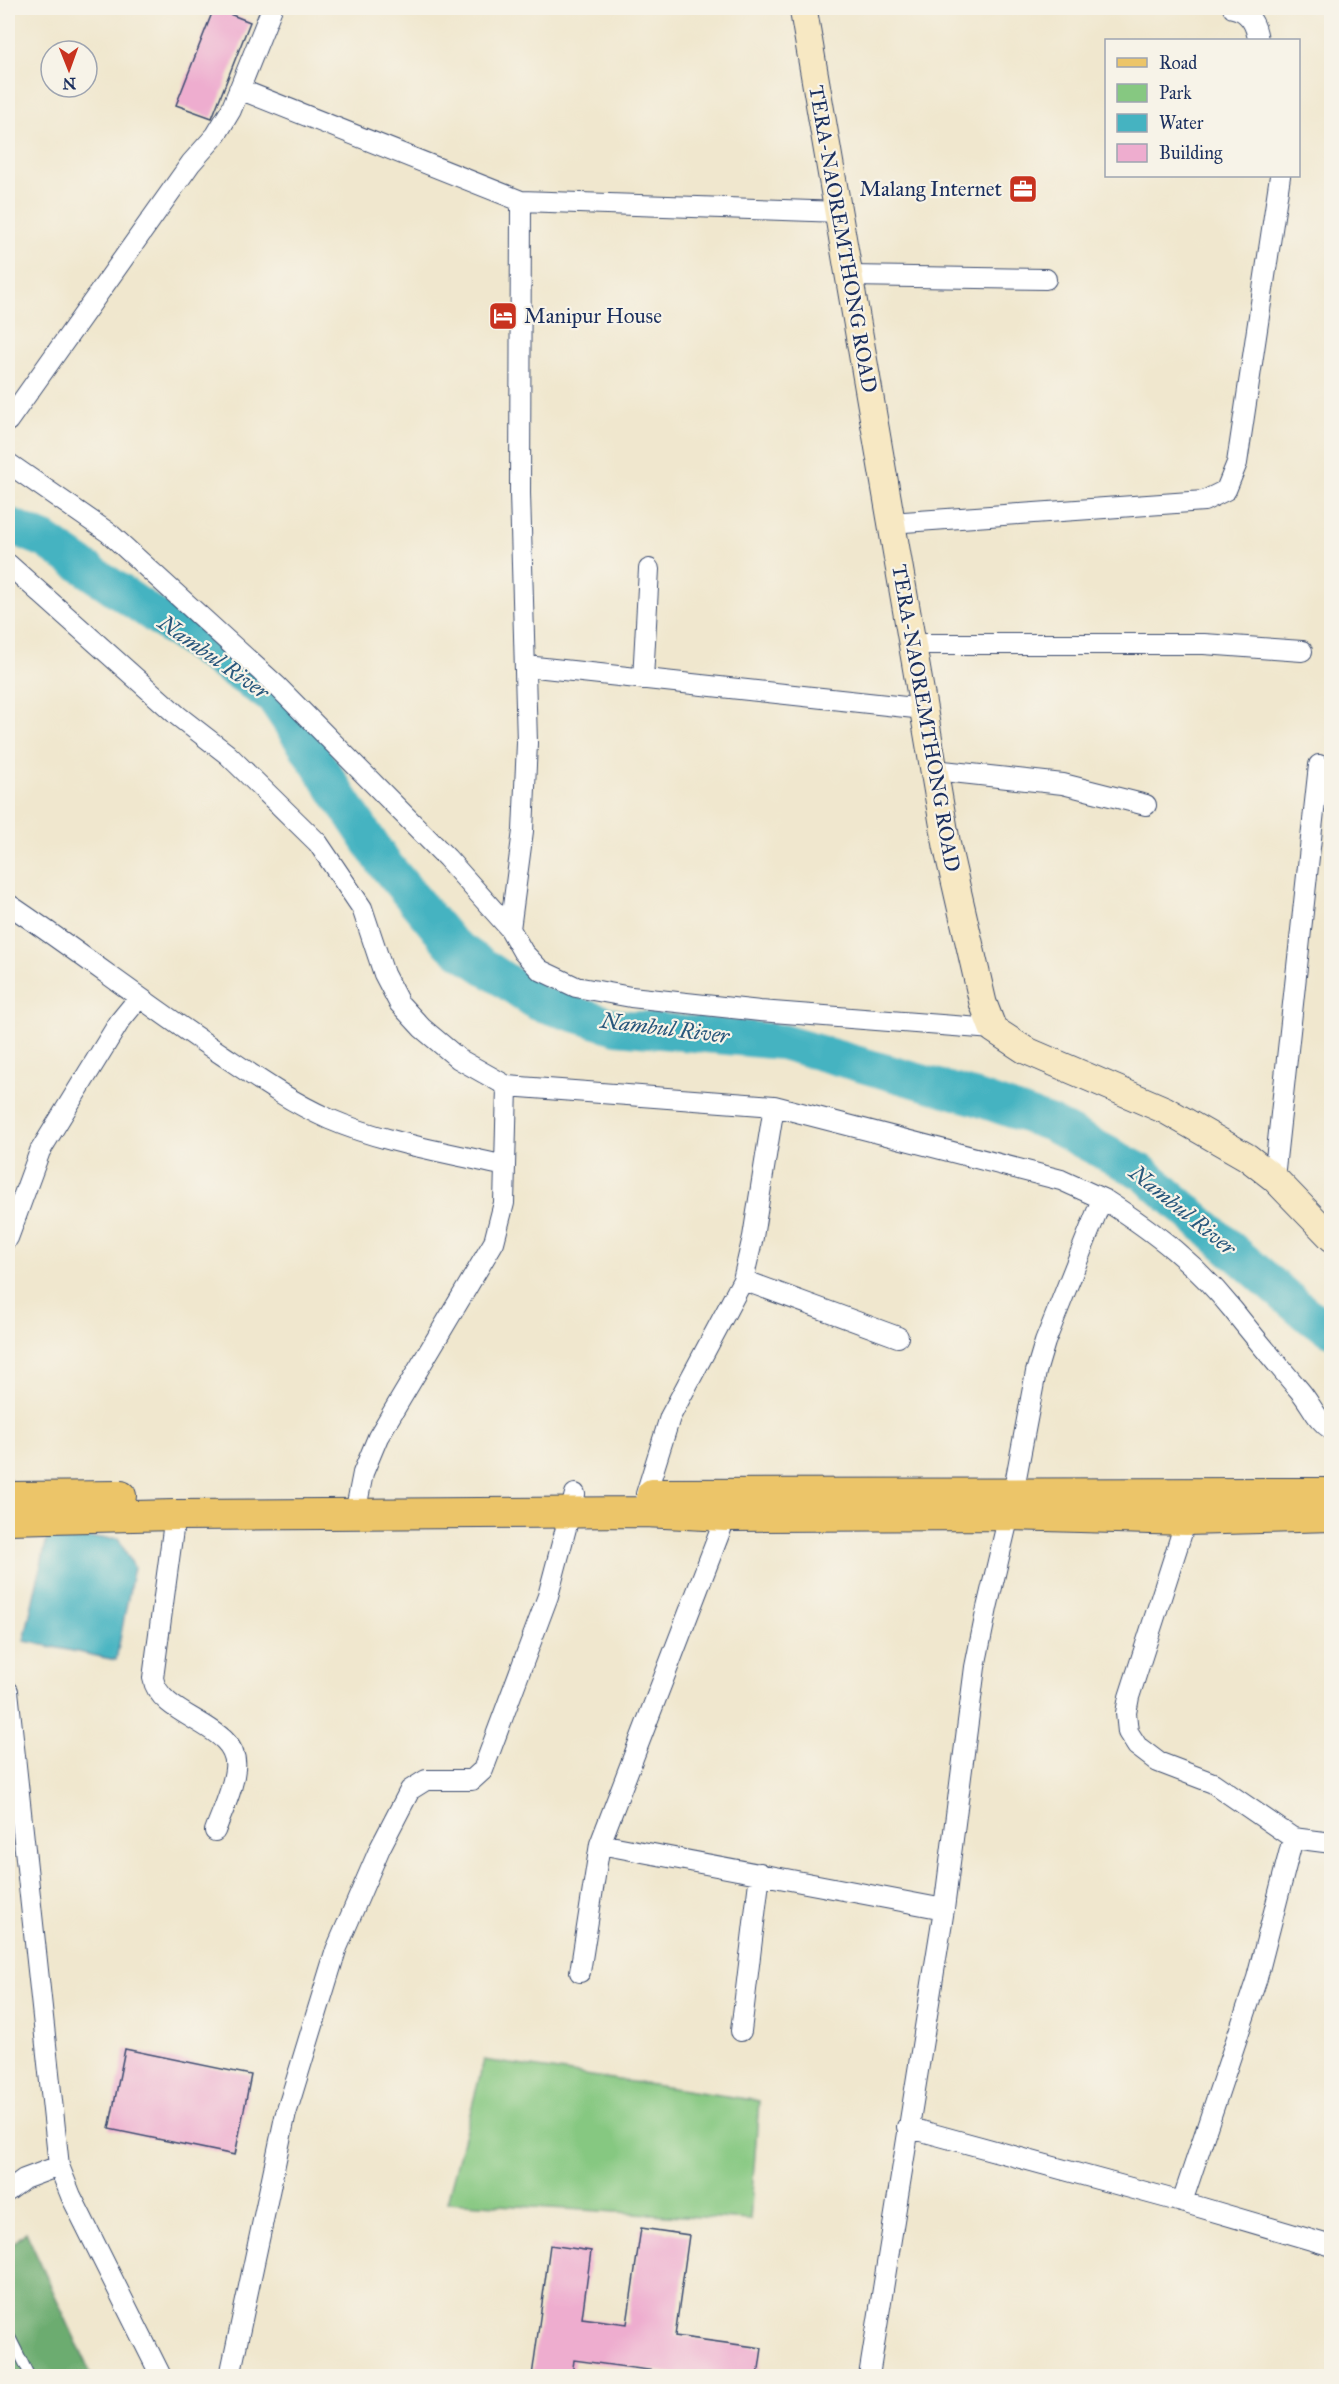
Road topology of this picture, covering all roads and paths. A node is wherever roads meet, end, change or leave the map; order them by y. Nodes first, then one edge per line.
1 (272, 8) edge
2 (803, 8) edge
3 (1233, 8) edge
4 (1258, 39) edge
5 (239, 89) junction
6 (1280, 177) edge
7 (521, 201) junction
8 (840, 212) junction
9 (850, 276) junction
10 (1046, 279) dead end
11 (8, 420) edge
12 (8, 463) edge
13 (890, 523) junction
14 (8, 564) edge
15 (649, 569) dead end
16 (914, 644) junction
17 (1302, 651) dead end
18 (526, 666) junction
19 (643, 680) junction
20 (924, 709) junction
21 (1319, 765) dead end
22 (934, 770) junction
23 (1146, 805) dead end
24 (8, 904) edge
25 (510, 929) junction
26 (138, 999) junction
27 (993, 1029) junction
28 (507, 1086) junction
29 (774, 1106) junction
30 (505, 1166) junction
31 (1274, 1178) junction
32 (1105, 1200) junction
33 (8, 1238) edge
34 (1332, 1238) edge
35 (743, 1280) junction
36 (898, 1337) dead end
37 (1332, 1430) edge
38 (1332, 1493) edge
39 (646, 1494) junction
40 (8, 1497) edge
41 (572, 1503) junction
42 (357, 1504) junction
43 (1011, 1504) junction
44 (174, 1515) junction
45 (726, 1516) junction
46 (1332, 1516) edge
47 (8, 1519) edge
48 (1186, 1520) junction
49 (8, 1691) edge
50 (215, 1831) dead end
51 (1293, 1838) junction
52 (1332, 1843) edge
53 (600, 1844) junction
54 (760, 1873) junction
55 (944, 1909) junction
56 (580, 1972) dead end
57 (741, 2031) dead end
58 (907, 2127) junction
59 (59, 2166) junction
60 (16, 2175) edge
61 (8, 2191) edge
62 (1182, 2202) junction
63 (1332, 2246) edge
64 (8, 2332) edge
65 (30, 2376) edge
66 (161, 2376) edge
67 (230, 2376) edge
68 (869, 2376) edge

1 - 5 street
2 - 8 street, TERA-NAOREMTHONG ROAD
3 - 4 street
5 - 7 street
5 - 11 street
6 - 13 street
7 - 8 street
7 - 18 street
8 - 9 street, TERA-NAOREMTHONG ROAD
9 - 10 street
9 - 13 street, TERA-NAOREMTHONG ROAD
12 - 25 street
13 - 16 street, TERA-NAOREMTHONG ROAD
14 - 28 street
15 - 19 street
16 - 17 street
16 - 20 street, TERA-NAOREMTHONG ROAD
18 - 19 street
18 - 25 street
19 - 20 street
20 - 22 street, TERA-NAOREMTHONG ROAD
21 - 31 street
22 - 23 street
22 - 27 street, TERA-NAOREMTHONG ROAD
24 - 26 street
25 - 27 street
26 - 30 street
26 - 33 street
27 - 31 street
28 - 29 street
28 - 30 street
29 - 32 street
29 - 35 street
30 - 42 street
31 - 34 street
32 - 37 street
32 - 43 street
35 - 36 street
35 - 39 street
38 - 43 main road
39 - 41 main road
39 - 43 main road
40 - 42 main road
41 - 42 main road
41 - 45 main road
41 - 67 street
42 - 44 main road
43 - 45 main road
43 - 48 main road
43 - 55 street
44 - 47 main road
44 - 50 street
45 - 53 street
46 - 48 main road
48 - 51 street
49 - 59 street
51 - 52 street
51 - 62 street
53 - 54 street
53 - 56 street
54 - 55 street
54 - 57 street
55 - 58 street
58 - 62 street
58 - 68 street
59 - 60 street
59 - 66 street
60 - 61 street
62 - 63 street
64 - 65 lane

